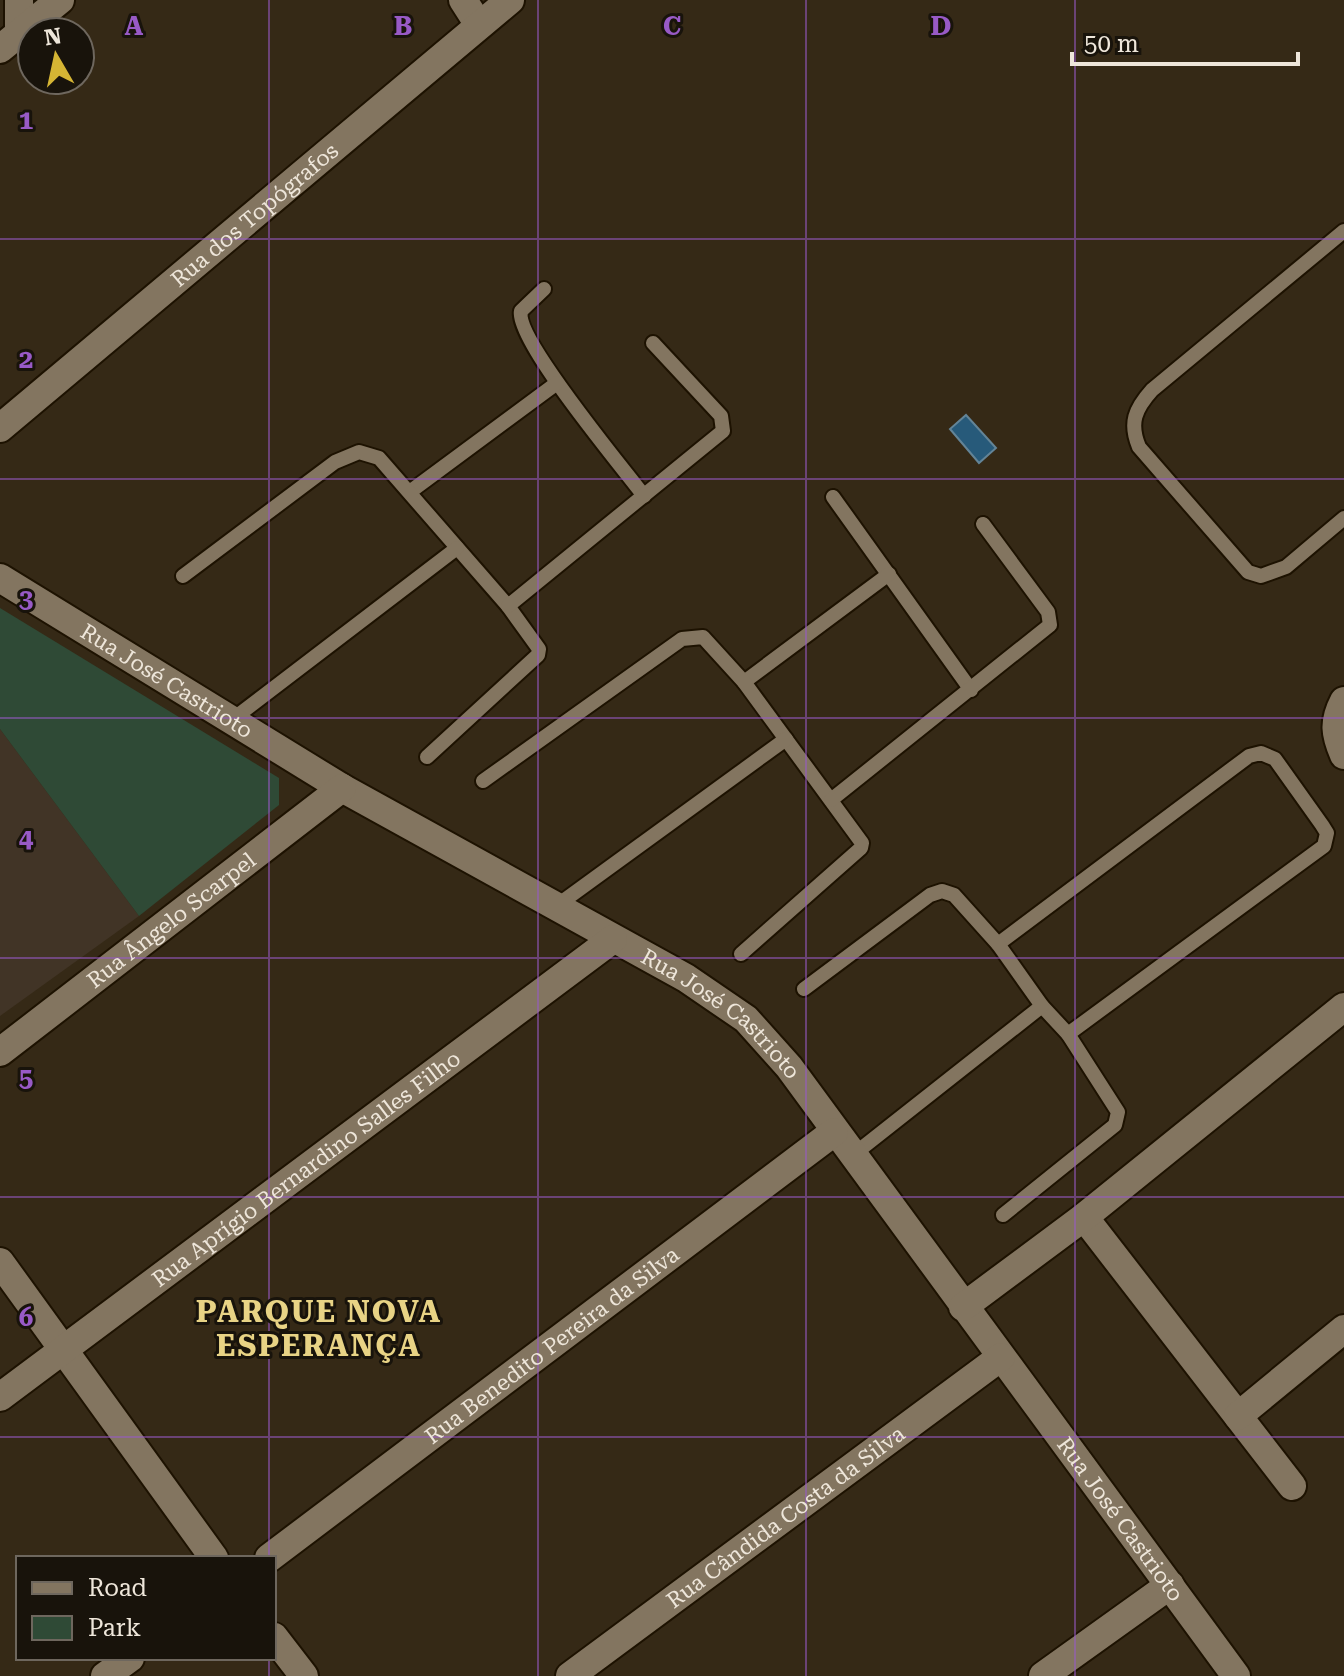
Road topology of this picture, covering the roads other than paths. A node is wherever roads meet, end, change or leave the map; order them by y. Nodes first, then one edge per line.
1 (19, 0) edge
2 (60, 0) edge
3 (463, 0) edge
4 (510, 0) edge
5 (479, 25) junction
6 (9, 42) edge
7 (1344, 231) edge
8 (544, 289) dead end
9 (653, 343) dead end
10 (557, 383) junction
11 (0, 428) edge
12 (411, 491) junction
13 (644, 496) junction
14 (833, 497) dead end
15 (1344, 518) edge
16 (983, 524) dead end
17 (457, 548) junction
18 (889, 574) junction
19 (183, 576) dead end
20 (0, 578) edge
21 (508, 606) junction
22 (744, 682) junction
23 (971, 690) junction
24 (1344, 701) edge
25 (233, 719) junction
26 (786, 739) junction
27 (1344, 755) edge
28 (427, 757) dead end
29 (483, 781) dead end
30 (342, 788) junction
31 (831, 800) junction
32 (555, 908) junction
33 (613, 939) junction
34 (998, 944) junction
35 (741, 954) dead end
36 (804, 989) dead end
37 (1042, 1006) junction
38 (1344, 1007) edge
39 (1068, 1034) junction
40 (0, 1052) edge
41 (834, 1132) junction
42 (853, 1155) junction
43 (1003, 1215) dead end
44 (1084, 1217) junction
45 (0, 1262) edge
46 (963, 1307) junction
47 (1344, 1329) edge
48 (64, 1349) junction
49 (1001, 1357) junction
50 (0, 1397) edge
51 (1238, 1416) junction
52 (1292, 1486) dead end
53 (213, 1556) edge
54 (272, 1556) edge
55 (1170, 1585) junction
56 (276, 1640) edge
57 (127, 1660) edge
58 (105, 1676) edge
59 (304, 1676) edge
60 (570, 1676) edge
61 (1043, 1676) edge
62 (1236, 1676) edge

1 - 6 street
2 - 6 street
3 - 5 street
4 - 5 street, Rua dos Topógrafos
5 - 11 street, Rua dos Topógrafos
7 - 15 lane
8 - 10 lane
9 - 13 lane
10 - 12 lane
10 - 13 lane
12 - 17 lane
12 - 19 lane
13 - 21 lane
14 - 18 lane
16 - 23 lane
17 - 21 lane
17 - 25 lane
18 - 22 lane
18 - 23 lane
20 - 25 street, Rua José Castrioto
21 - 28 lane
22 - 26 lane
22 - 29 lane
23 - 31 lane
24 - 27 street
25 - 30 street, Rua José Castrioto
26 - 31 lane
26 - 32 lane
30 - 32 street, Rua José Castrioto
30 - 40 street, Rua Ângelo Scarpel
31 - 35 lane
32 - 33 street, Rua José Castrioto
33 - 41 street, Rua José Castrioto
33 - 48 street, Rua Aprígio Bernardino Salles Filho
34 - 36 lane
34 - 37 lane
34 - 39 lane
37 - 39 lane
37 - 42 lane
38 - 44 street
39 - 43 lane
41 - 42 street, Rua José Castrioto
41 - 54 street, Rua Benedito Pereira da Silva
42 - 46 street, Rua José Castrioto
44 - 46 street
44 - 51 street
45 - 48 street
46 - 49 street, Rua José Castrioto
47 - 51 street
48 - 50 street, Rua Aprígio Bernardino Salles Filho
48 - 53 street
49 - 55 street, Rua José Castrioto
49 - 60 street, Rua Cândida Costa da Silva
51 - 52 street
55 - 61 street
55 - 62 street, Rua José Castrioto
56 - 59 street
57 - 58 street

